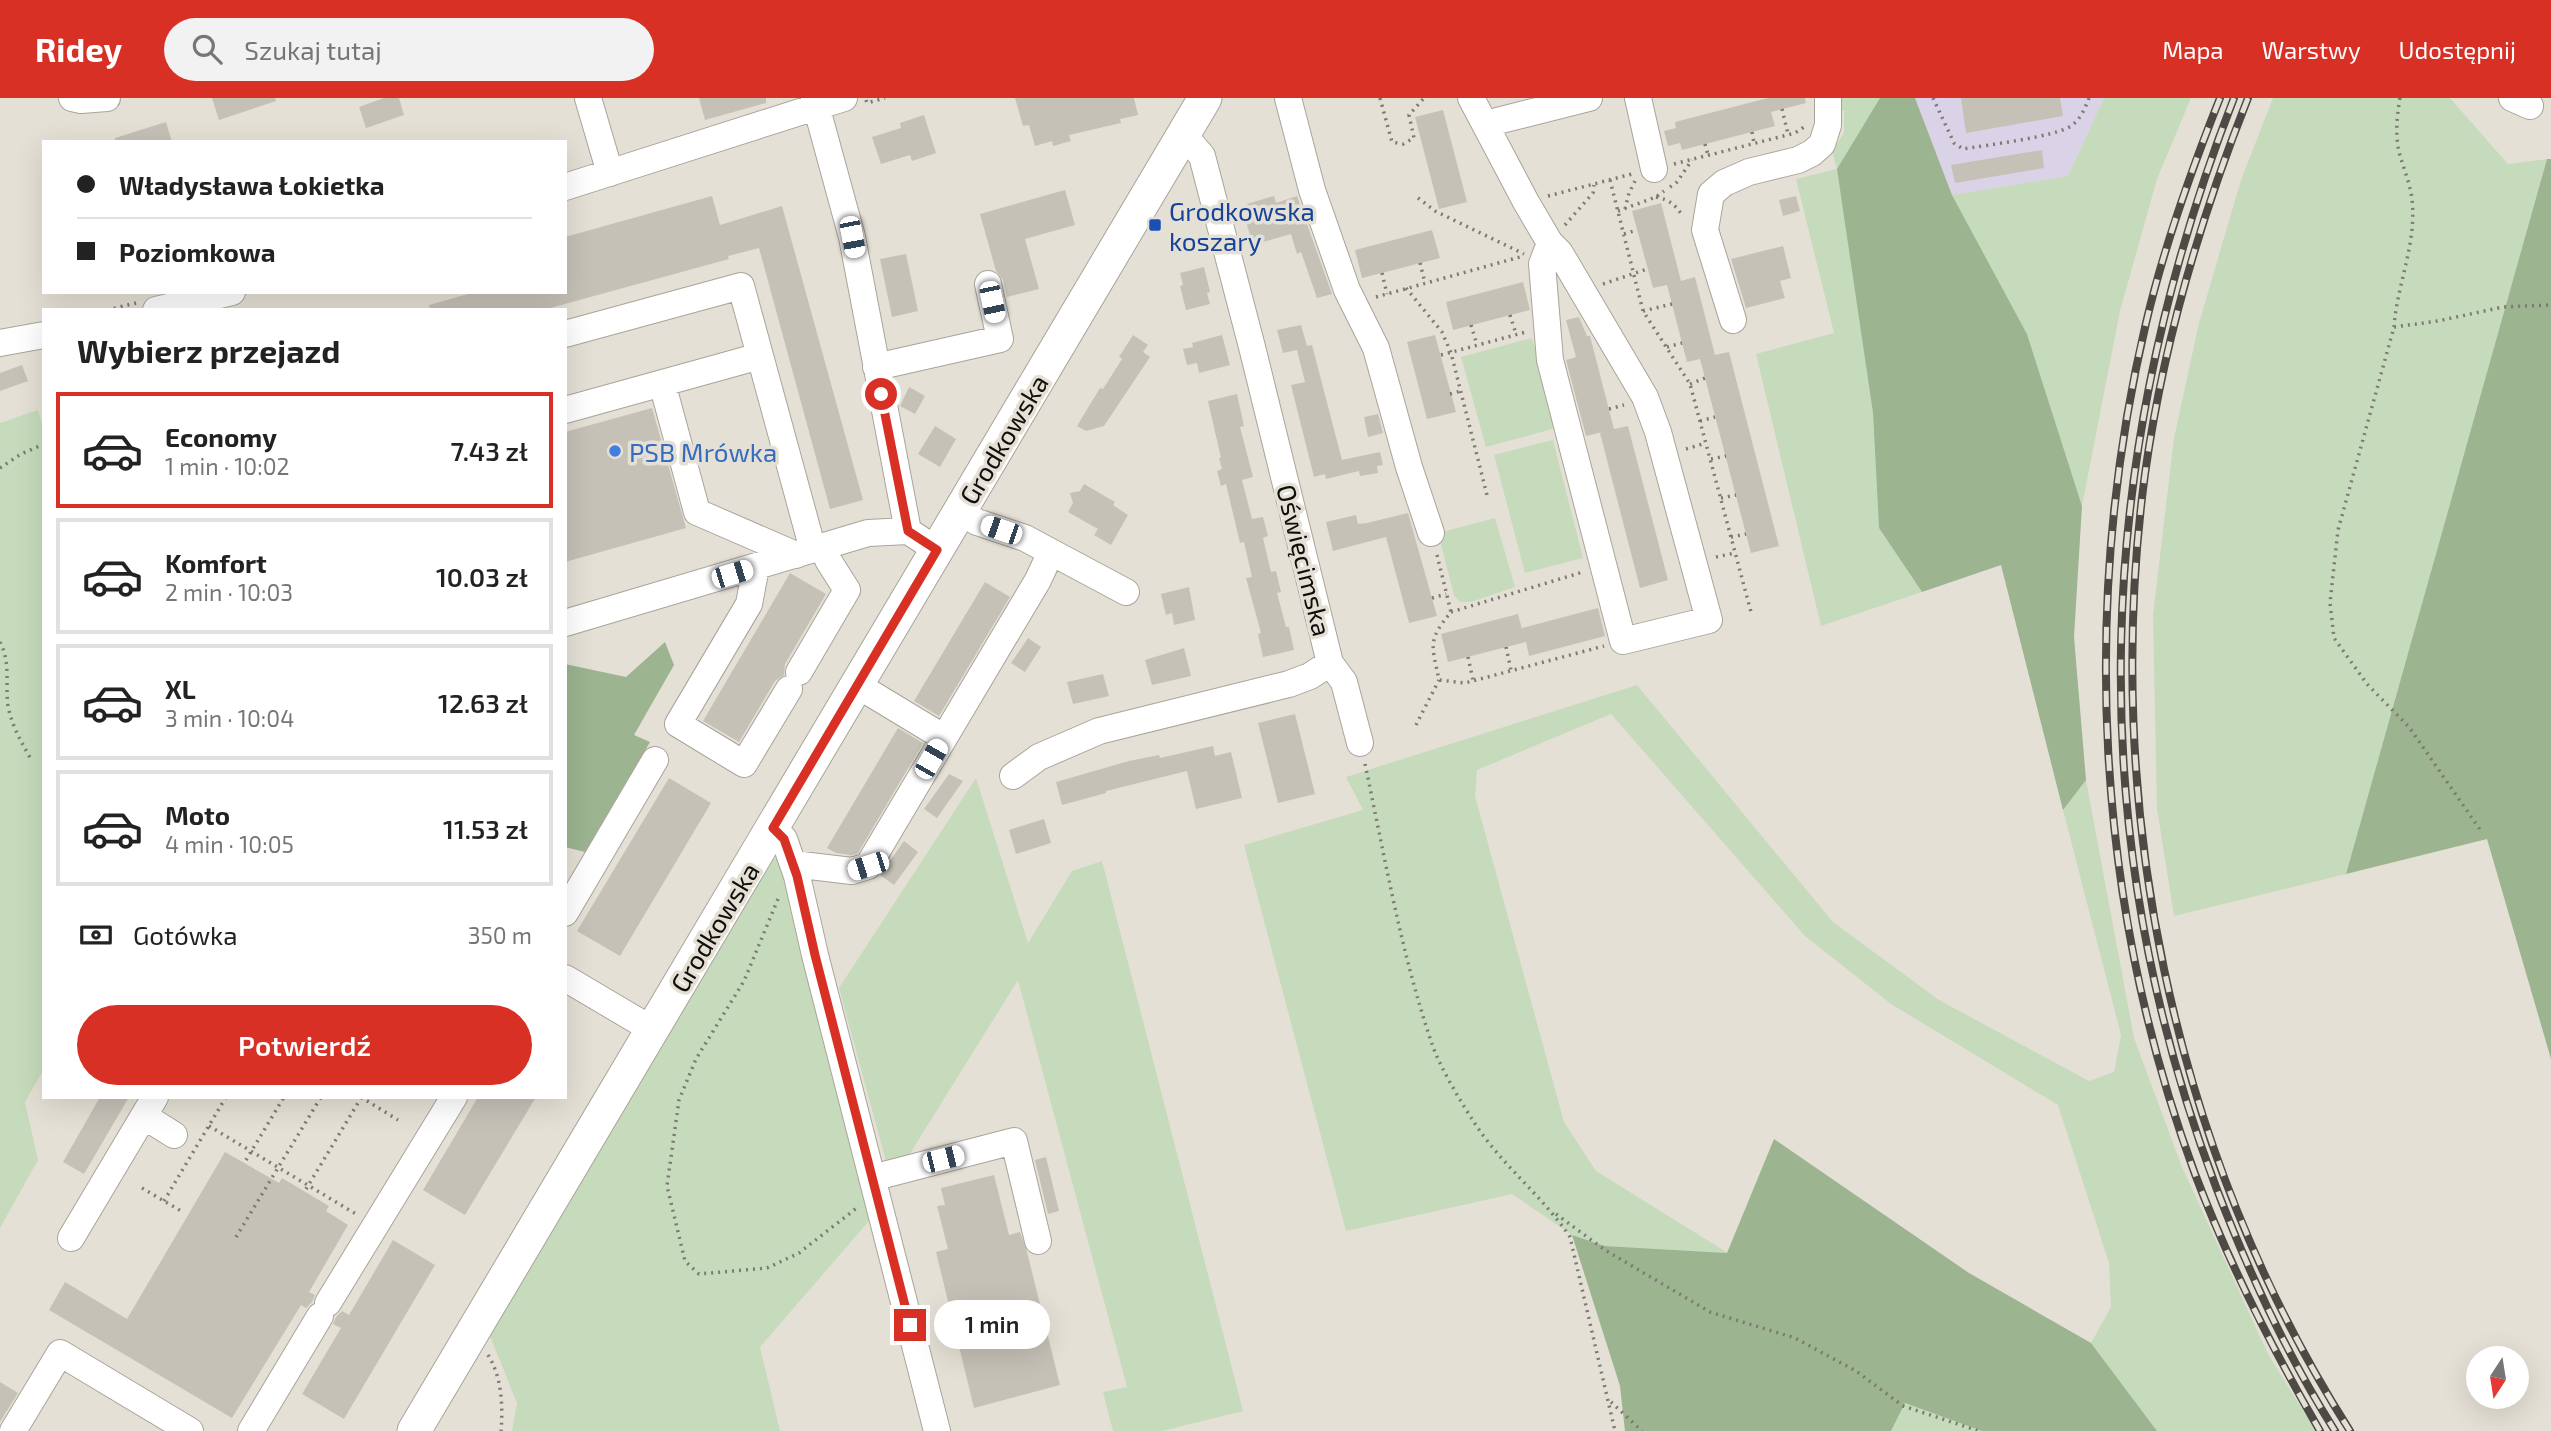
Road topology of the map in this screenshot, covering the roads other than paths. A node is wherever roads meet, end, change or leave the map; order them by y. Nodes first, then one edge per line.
1 (72, 98) edge
2 (107, 98) edge
3 (588, 98) edge
4 (844, 98) edge
5 (1205, 98) edge
6 (1288, 98) edge
7 (1471, 98) edge
8 (1589, 98) edge
9 (1638, 98) edge
10 (815, 102) edge
11 (1828, 103) edge
12 (1485, 124) junction
13 (1184, 135) junction
14 (1654, 169) road end
15 (610, 173) junction
16 (567, 186) edge
17 (1550, 243) junction
18 (988, 284) dead end
19 (224, 294) edge
20 (164, 308) edge
21 (1732, 320) dead end
22 (567, 333) edge
23 (42, 335) edge
24 (0, 343) edge
25 (760, 356) junction
26 (876, 367) junction
27 (662, 383) junction
28 (567, 409) edge
29 (960, 512) junction
30 (908, 531) junction
31 (1431, 533) road end
32 (937, 550) junction
33 (811, 551) junction
34 (1051, 552) junction
35 (756, 567) junction
36 (1126, 592) dead end
37 (567, 622) edge
38 (1330, 663) junction
39 (858, 685) junction
40 (943, 737) junction
41 (1360, 743) road end
42 (655, 760) dead end
43 (1013, 776) dead end
44 (773, 828) junction
45 (795, 870) junction
46 (568, 901) edge
47 (567, 979) edge
48 (653, 1030) junction
49 (453, 1099) edge
50 (149, 1107) edge
51 (174, 1135) dead end
52 (874, 1185) junction
53 (71, 1238) dead end
54 (1038, 1241) dead end
55 (13, 1431) edge
56 (190, 1431) edge
57 (251, 1431) edge
58 (414, 1431) edge
59 (937, 1431) edge

1 - 2 street
3 - 15 street
4 - 10 street
5 - 13 main road, Grodkowska
6 - 31 street
7 - 12 street
8 - 12 street
9 - 14 street
10 - 15 street
10 - 26 street
11 - 21 street
12 - 17 street
13 - 29 main road, Grodkowska
13 - 38 street, Oświęcimska
15 - 16 street
17 - 17 street
18 - 26 street
19 - 20 street
22 - 25 street
23 - 24 street
25 - 27 street
25 - 33 street
26 - 30 street
27 - 28 street
27 - 33 street
29 - 32 main road, Grodkowska
29 - 34 street
30 - 32 street
30 - 33 street
32 - 39 main road, Grodkowska
33 - 35 street
33 - 35 street
34 - 36 street
34 - 40 street
35 - 37 street
38 - 41 street
38 - 43 street, Oświęcimska
39 - 40 street
39 - 44 main road, Grodkowska
40 - 45 street
42 - 46 street
44 - 45 street
44 - 48 main road, Grodkowska
45 - 52 street
47 - 48 street
48 - 58 main road, Grodkowska
49 - 57 street
50 - 51 street
50 - 53 street
52 - 54 street
52 - 59 street
55 - 56 street

